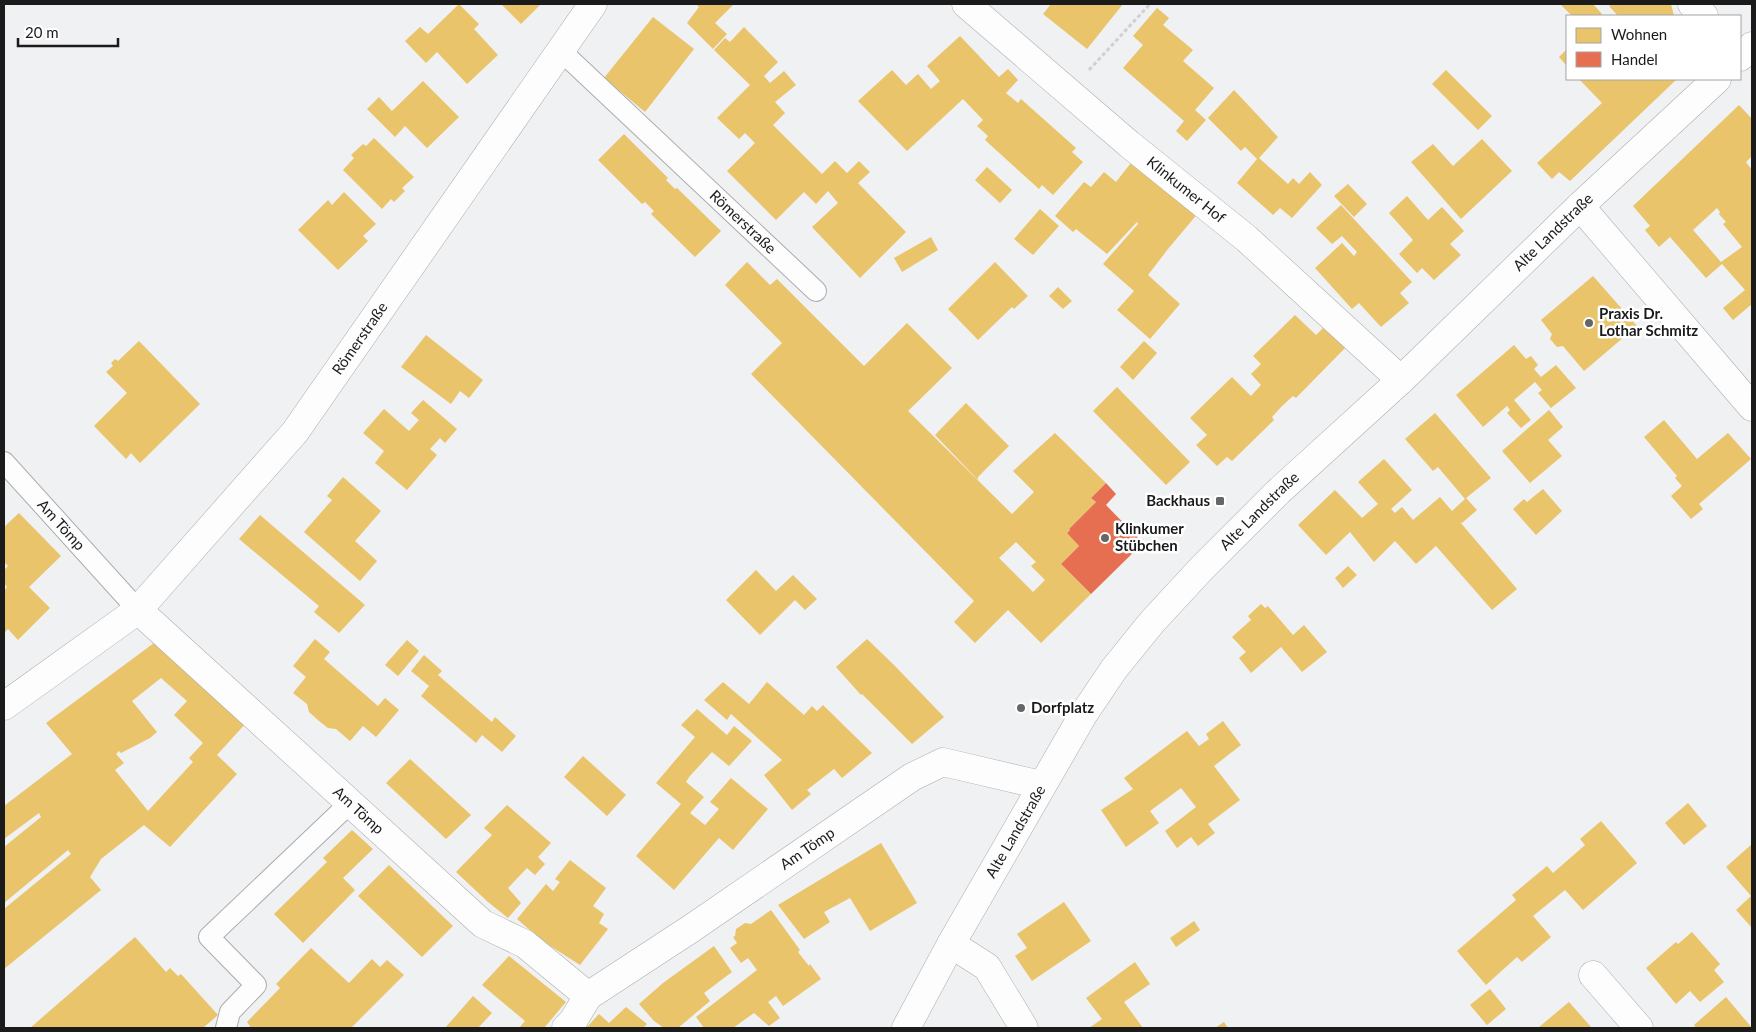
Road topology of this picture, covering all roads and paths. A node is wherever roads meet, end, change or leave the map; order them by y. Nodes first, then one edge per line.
1 (593, 4) edge
2 (966, 4) edge
3 (1150, 4) edge
4 (1692, 4) edge
5 (1703, 15) edge
6 (560, 50) junction
7 (1716, 80) edge
8 (1068, 92) junction
9 (1580, 206) junction
10 (816, 291) dead end
11 (1401, 380) junction
12 (1752, 407) edge
13 (4, 462) edge
14 (138, 610) junction
15 (4, 706) edge
16 (1041, 785) junction
17 (350, 803) junction
18 (951, 944) junction
19 (1593, 975) dead end
20 (588, 996) junction
21 (226, 1028) edge
22 (566, 1028) edge
23 (906, 1028) edge
24 (1024, 1028) edge
25 (1639, 1028) edge

1 - 6 street, Römerstraße
2 - 8 street, Klinkumer Hof
3 - 8 path
4 - 5 street
6 - 10 lane, Römerstraße
6 - 14 street, Römerstraße
7 - 9 street, Alte Landstraße
8 - 11 street, Klinkumer Hof
9 - 11 street, Alte Landstraße
9 - 12 street
11 - 16 street, Alte Landstraße
13 - 14 lane, Am Tömp
14 - 15 street
14 - 17 street, Am Tömp
16 - 18 street, Alte Landstraße
16 - 20 street, Am Tömp
17 - 20 street, Am Tömp
17 - 21 lane
18 - 23 street, Alte Landstraße
18 - 24 street
19 - 25 street
20 - 22 street, Am Tömp

